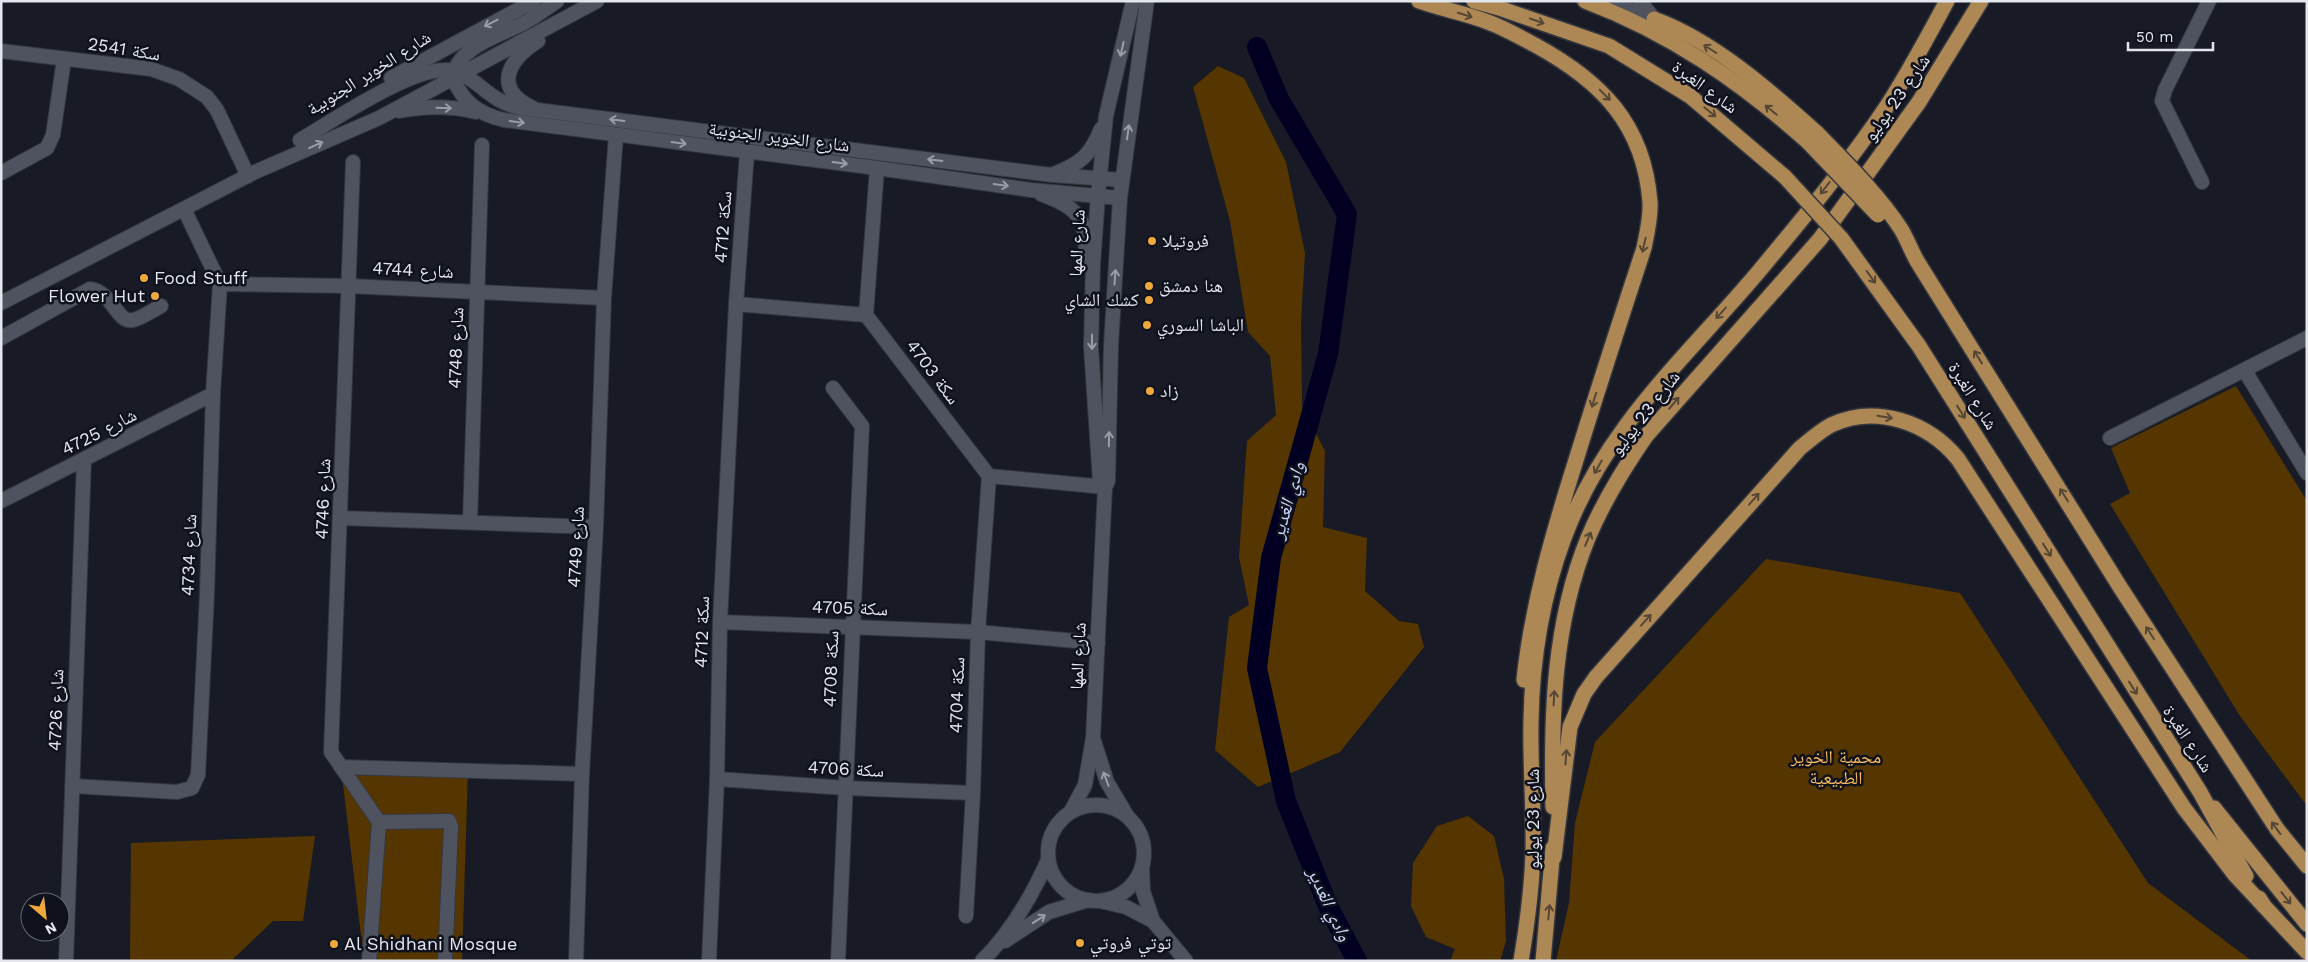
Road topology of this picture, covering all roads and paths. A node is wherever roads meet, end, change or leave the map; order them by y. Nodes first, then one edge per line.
1 (534, 1) edge
2 (557, 1) edge
3 (597, 1) edge
4 (609, 1) edge
5 (1133, 1) edge
6 (1146, 1) edge
7 (1419, 1) edge
8 (1474, 1) edge
9 (1585, 1) edge
10 (1608, 1) edge
11 (1640, 1) edge
12 (1947, 1) edge
13 (1981, 1) edge
14 (2209, 1) edge
15 (1654, 19) junction
16 (1, 51) edge
17 (64, 59) junction
18 (456, 74) junction
19 (544, 111) junction
20 (483, 114) junction
21 (1106, 116) junction
22 (379, 118) junction
23 (616, 135) junction
24 (1812, 137) junction
25 (300, 140) junction
26 (482, 145) dead end
27 (747, 152) junction
28 (353, 162) dead end
29 (878, 168) junction
30 (1, 173) edge
31 (251, 174) junction
32 (1052, 175) junction
33 (1100, 178) junction
34 (1122, 180) junction
35 (2202, 182) dead end
36 (1031, 190) junction
37 (1098, 195) junction
38 (1120, 198) junction
39 (184, 209) junction
40 (1094, 265) junction
41 (220, 284) junction
42 (349, 286) junction
43 (477, 292) junction
44 (604, 298) junction
45 (1, 303) edge
46 (736, 304) junction
47 (162, 306) dead end
48 (866, 315) junction
49 (1, 338) edge
50 (2307, 338) edge
51 (2245, 371) junction
52 (833, 388) dead end
53 (213, 394) junction
54 (2110, 438) dead end
55 (84, 460) junction
56 (2307, 473) edge
57 (989, 476) junction
58 (1105, 487) junction
59 (1, 501) edge
60 (341, 518) junction
61 (470, 522) junction
62 (596, 527) junction
63 (720, 622) junction
64 (851, 626) junction
65 (978, 632) junction
66 (1098, 643) junction
67 (1531, 721) junction
68 (1094, 738) junction
69 (341, 767) junction
70 (582, 774) junction
71 (717, 779) junction
72 (72, 786) junction
73 (846, 788) junction
74 (2200, 792) junction
75 (973, 793) junction
76 (1071, 811) junction
77 (1128, 816) junction
78 (379, 822) junction
79 (1554, 857) junction
80 (1048, 860) junction
81 (2307, 866) edge
82 (1142, 867) junction
83 (1094, 900) junction
84 (2264, 906) junction
85 (966, 916) dead end
86 (1153, 921) junction
87 (2307, 924) edge
88 (998, 945) junction
89 (2307, 952) edge
90 (66, 961) edge
91 (369, 961) edge
92 (445, 961) edge
93 (576, 961) edge
94 (709, 961) edge
95 (838, 961) edge
96 (982, 961) edge
97 (1186, 961) edge
98 (1521, 961) edge
99 (1543, 961) edge

1 -> 25 street, شارع الخوير الجنوبية
2 - 18 street
3 - 18 street, شارع الخوير الجنوبية
4 - 19 street
5 -> 21 street, شارع المها
34 -> 6 street, شارع المها
7 -> 67 main road
8 -> 74 main road, شارع الغبرة, bridge
24 -> 9 main road, شارع الغبرة
10 - 15 street
11 - 15 street
12 -> 67 main road, شارع 23 يوليو
79 -> 13 main road, شارع 23 يوليو
14 - 35 street
24 -> 15 main road
16 - 17 street, سكة 2541
17 - 30 street
17 - 31 street, سكة 2541
18 - 19 street, شارع الخوير الجنوبية
18 - 20 street, شارع الخوير الجنوبية
18 - 22 street, شارع الخوير الجنوبية
18 - 25 street
32 -> 19 street, شارع الخوير الجنوبية
22 -> 20 street
20 -> 23 street, شارع الخوير الجنوبية
21 - 32 street
21 - 33 street, شارع المها
31 -> 22 street, شارع الخوير الجنوبية
23 -> 27 street, شارع الخوير الجنوبية
23 - 44 street, 4749 شارع
81 -> 24 main road, شارع الغبرة, bridge
25 - 31 street, شارع الخوير الجنوبية
26 - 43 street, 4748 شارع
27 -> 29 street, شارع الخوير الجنوبية
27 - 46 street, سكة 4712
28 - 42 street, 4746 شارع
29 -> 36 street, شارع الخوير الجنوبية
29 - 48 street
31 - 39 street, شارع الخوير الجنوبية
32 - 33 street, شارع الخوير الجنوبية
33 - 34 street, شارع الخوير الجنوبية
33 - 37 street, شارع المها
34 - 38 street, شارع المها
36 - 37 street, شارع الخوير الجنوبية
36 - 40 street
37 - 38 street, شارع الخوير الجنوبية
37 - 40 street, شارع المها
58 -> 38 street, شارع المها
39 - 41 street, 4734 شارع
39 - 45 street, شارع الخوير الجنوبية
40 -> 58 street, شارع المها
41 - 42 street, 4744 شارع
41 - 53 street, 4734 شارع
42 - 43 street, 4744 شارع
42 - 60 street, 4746 شارع
43 - 44 street, 4744 شارع
43 - 61 street, 4748 شارع
44 - 62 street, 4749 شارع
46 - 48 street
46 - 63 street, سكة 4712
47 - 49 street
48 - 57 street, 4703 سكة
50 - 51 street
51 - 54 street
51 - 56 street
52 - 64 street, سكة 4708
53 - 55 street, 4725 شارع
53 - 72 street, 4734 شارع
55 - 59 street, 4725 شارع
55 - 72 street, 4726 شارع
57 - 58 street
57 - 65 street, سكة 4704
58 - 66 street, شارع المها
60 - 61 street
60 - 69 street, 4746 شارع
61 - 62 street
62 - 70 street, 4749 شارع
63 - 64 street, 4705 سكة
63 - 71 street, سكة 4712
64 - 65 street, 4705 سكة
64 - 73 street, سكة 4708
65 - 66 street, 4705 سكة
65 - 75 street, سكة 4704
66 - 68 street, شارع المها
67 - 98 main road, شارع 23 يوليو
68 - 76 street, شارع المها
77 -> 68 street, شارع المها
69 - 70 street
69 - 78 street, 4746 شارع
70 - 93 street, 4749 شارع
71 - 73 street, 4706 سكة
71 - 94 street, سكة 4712
72 - 90 street, 4726 شارع
73 - 75 street, 4706 سكة
73 - 95 street, سكة 4708
74 - 84 main road, شارع الغبرة
74 -> 87 main road
75 - 85 street, سكة 4704
76 - 77 street
76 - 80 street
77 - 82 street
78 - 91 street
78 - 92 street
79 -> 84 main road
99 -> 79 main road, شارع 23 يوليو
80 - 83 street
80 - 88 street
82 - 83 street
82 - 86 street
83 - 86 street
88 -> 83 street
84 - 89 main road, شارع الغبرة
86 - 97 street
88 - 96 street

